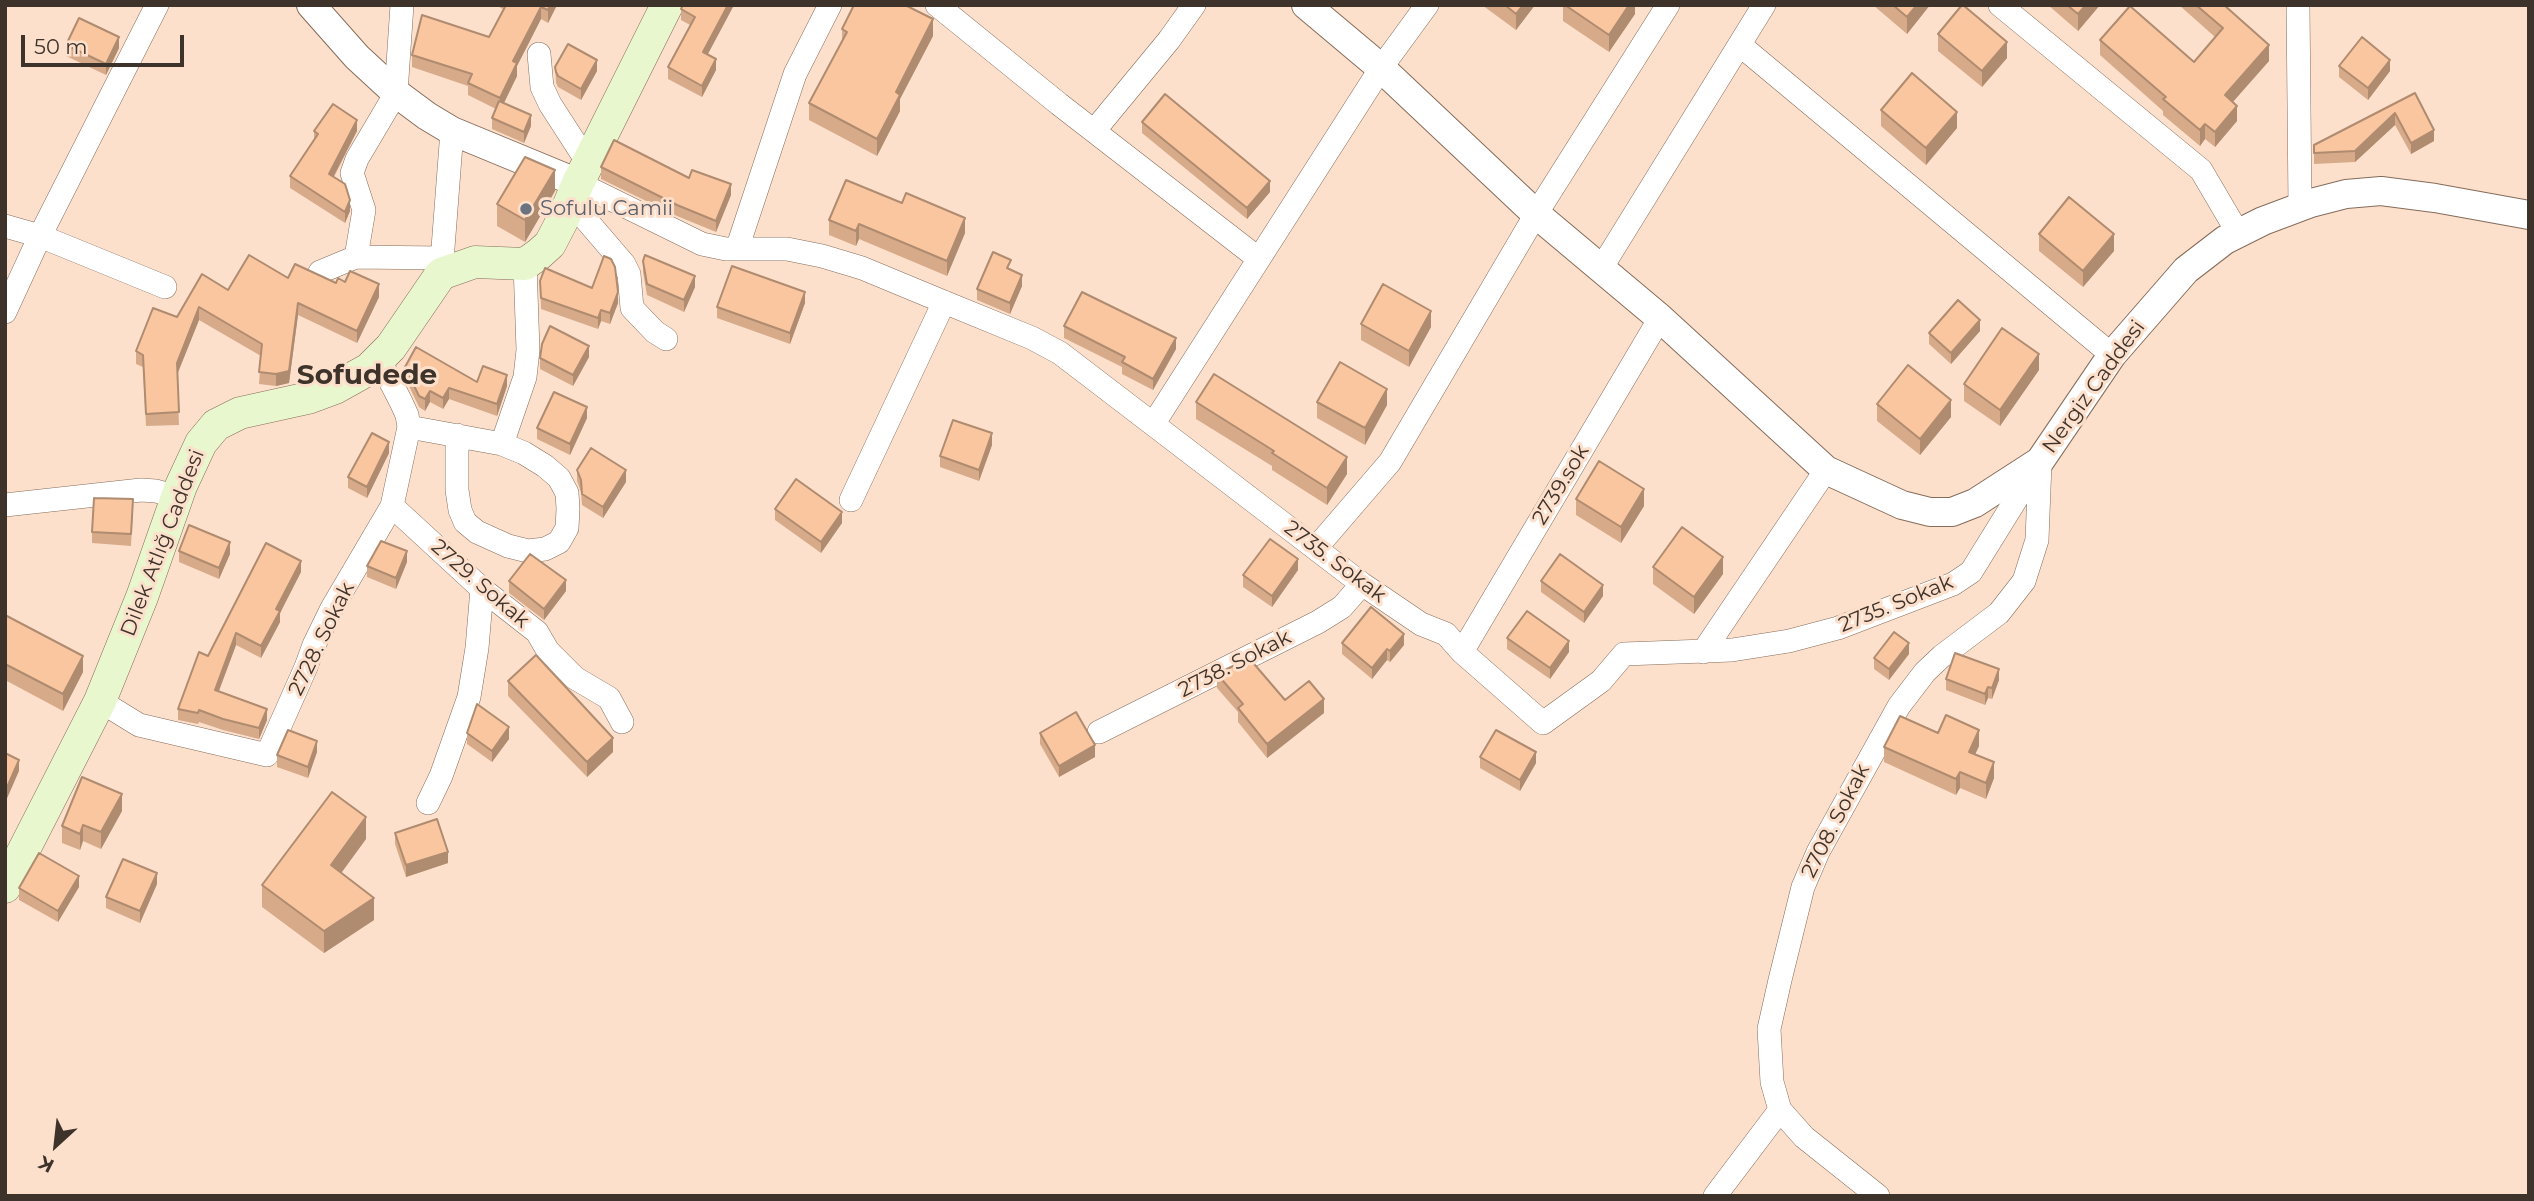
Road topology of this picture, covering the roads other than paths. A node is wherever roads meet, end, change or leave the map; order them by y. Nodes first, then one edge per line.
1 (157, 5) edge
2 (311, 5) edge
3 (402, 5) edge
4 (667, 5) edge
5 (830, 5) edge
6 (937, 5) edge
7 (1194, 5) edge
8 (1306, 5) edge
9 (1427, 5) edge
10 (1668, 5) edge
11 (1764, 5) edge
12 (2000, 5) edge
13 (2298, 5) edge
14 (1740, 45) junction
15 (540, 54) dead end
16 (1381, 68) junction
17 (396, 93) junction
18 (452, 131) junction
19 (1094, 131) junction
20 (579, 182) junction
21 (2300, 207) junction
22 (1536, 214) junction
23 (2529, 215) edge
24 (5, 226) edge
25 (2238, 233) junction
26 (40, 236) junction
27 (737, 249) junction
28 (356, 257) junction
29 (1259, 259) junction
30 (525, 264) junction
31 (441, 266) junction
32 (1602, 267) junction
33 (320, 272) edge
34 (165, 287) dead end
35 (944, 302) junction
36 (5, 312) edge
37 (1660, 318) junction
38 (666, 339) dead end
39 (2112, 355) junction
40 (379, 359) junction
41 (1154, 423) junction
42 (408, 427) junction
43 (457, 435) junction
44 (502, 444) junction
45 (2040, 461) junction
46 (1826, 470) junction
47 (177, 497) junction
48 (852, 500) dead end
49 (5, 505) edge
50 (393, 506) junction
51 (1316, 548) junction
52 (1362, 584) junction
53 (482, 589) junction
54 (1462, 652) junction
55 (1703, 652) junction
56 (100, 701) junction
57 (622, 722) dead end
58 (1099, 732) dead end
59 (428, 803) dead end
60 (5, 887) edge
61 (1780, 1110) junction
62 (1715, 1196) edge
63 (1878, 1196) edge

1 - 26 street
2 - 17 street
3 - 17 street
4 - 20 main road
5 - 27 street
6 - 19 street
7 - 19 street
8 - 16 street
9 - 16 street
10 - 22 street
11 - 14 street
12 - 25 street
13 - 21 street
14 - 32 street
14 - 39 street
15 - 20 street
16 - 22 street
16 - 29 street
17 - 18 street
17 - 28 street
18 - 20 street
18 - 31 street
19 - 29 street
20 - 27 street, 2735. Sokak
20 - 30 main road
20 - 38 street
21 - 23 street, Nergiz Caddesi
21 - 25 street, Nergiz Caddesi
22 - 32 street
22 - 51 street
24 - 26 street
25 - 39 street, Nergiz Caddesi
26 - 34 street
26 - 36 street
27 - 35 street, 2735. Sokak
28 - 31 street
28 - 33 street
29 - 41 street
30 - 31 main road
30 - 44 street
31 - 40 main road, Dilek Atlığ Caddesi
32 - 37 street
35 - 41 street, 2735. Sokak
35 - 48 street
37 - 46 street
37 - 54 street, 2739.sok
39 - 45 street, Nergiz Caddesi
40 - 42 street, 2728. Sokak
40 - 47 main road, Dilek Atlığ Caddesi
41 - 51 street, 2735. Sokak
42 - 43 street
42 - 50 street, 2728. Sokak
43 - 44 street
43 - 44 street
45 - 46 street
45 - 55 street, 2735. Sokak
45 - 61 street, 2708. Sokak
46 - 55 street
47 - 49 street
47 - 56 main road, Dilek Atlığ Caddesi
50 - 53 street, 2729. Sokak
50 - 56 street, 2728. Sokak
51 - 52 street, 2735. Sokak
52 - 54 street, 2735. Sokak
52 - 58 street, 2738. Sokak
53 - 57 street, 2729. Sokak
53 - 59 street
54 - 55 street, 2735. Sokak
56 - 60 main road, Dilek Atlığ Caddesi
61 - 62 street
61 - 63 street, 2708. Sokak

